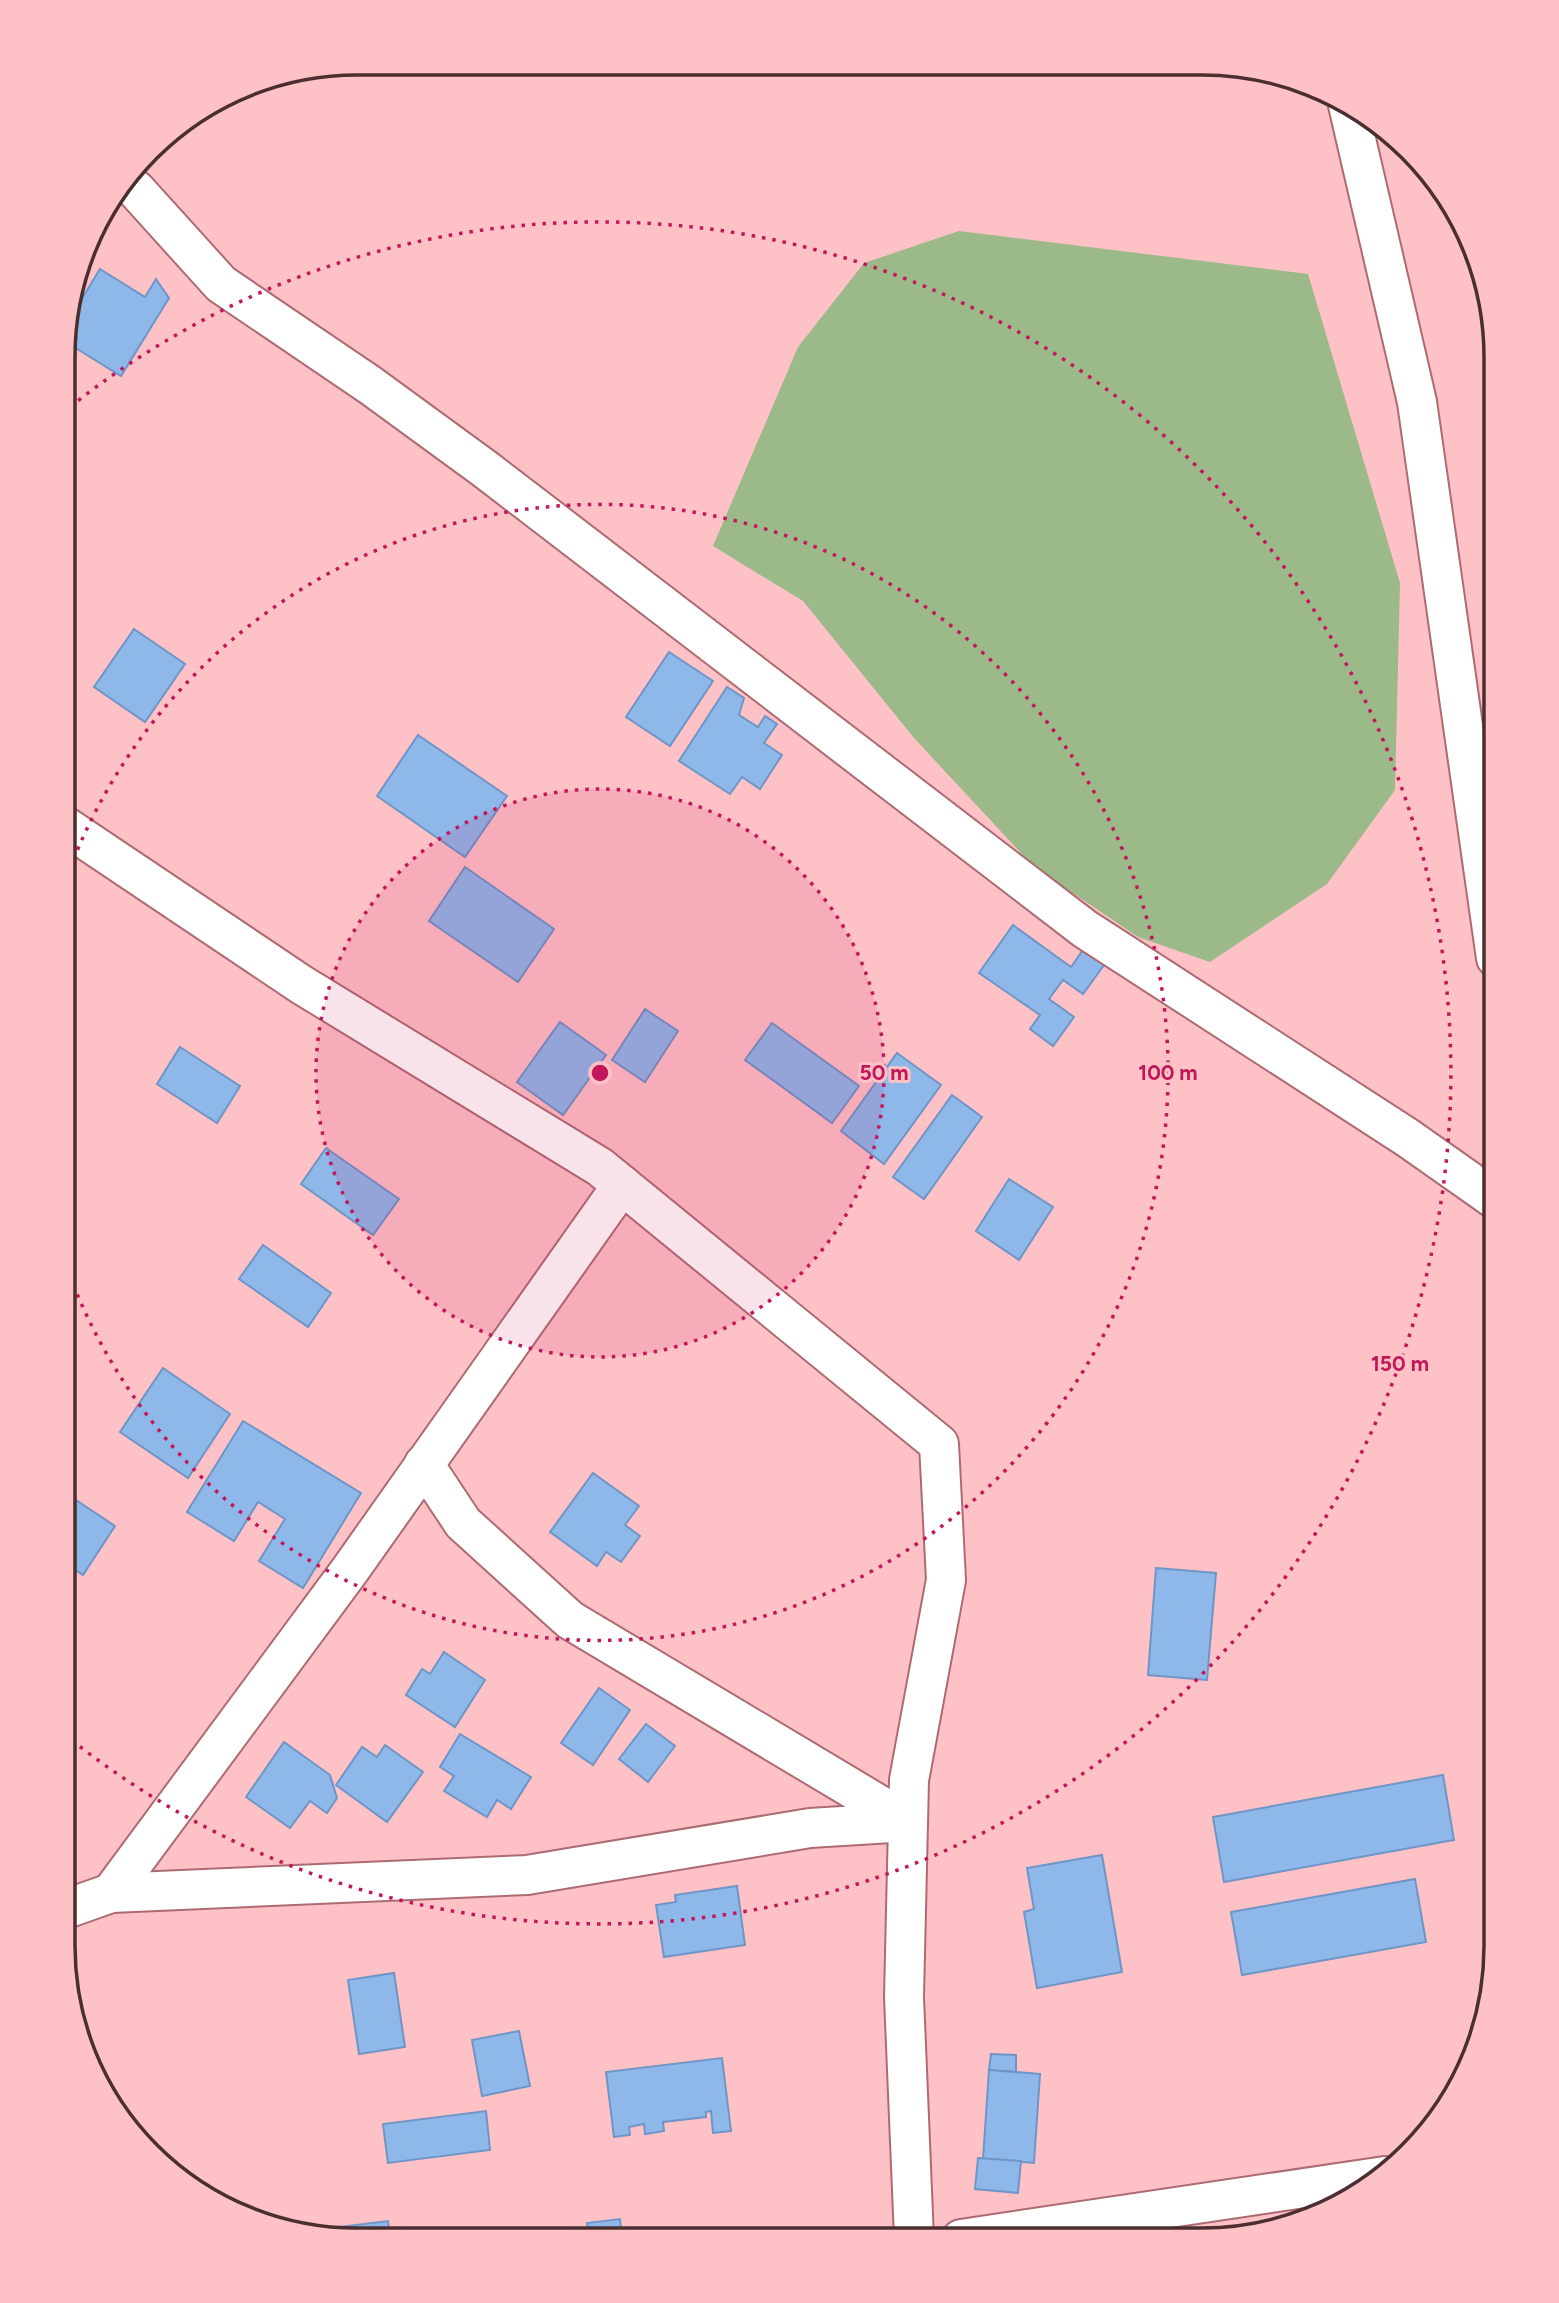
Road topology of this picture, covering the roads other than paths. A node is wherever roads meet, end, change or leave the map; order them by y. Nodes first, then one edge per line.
1 (1351, 118) edge
2 (132, 187) edge
3 (75, 833) edge
4 (1484, 874) edge
5 (622, 1185) junction
6 (1484, 1192) edge
7 (424, 1464) junction
8 (908, 1822) junction
9 (111, 1893) junction
10 (75, 1906) edge
11 (1359, 2180) edge
12 (914, 2228) edge
13 (1035, 2228) edge

1 - 4 street
2 - 6 street
3 - 5 street
5 - 7 street
5 - 8 street
7 - 8 street
7 - 9 street
8 - 9 street
8 - 12 street
9 - 10 street
11 - 13 street

